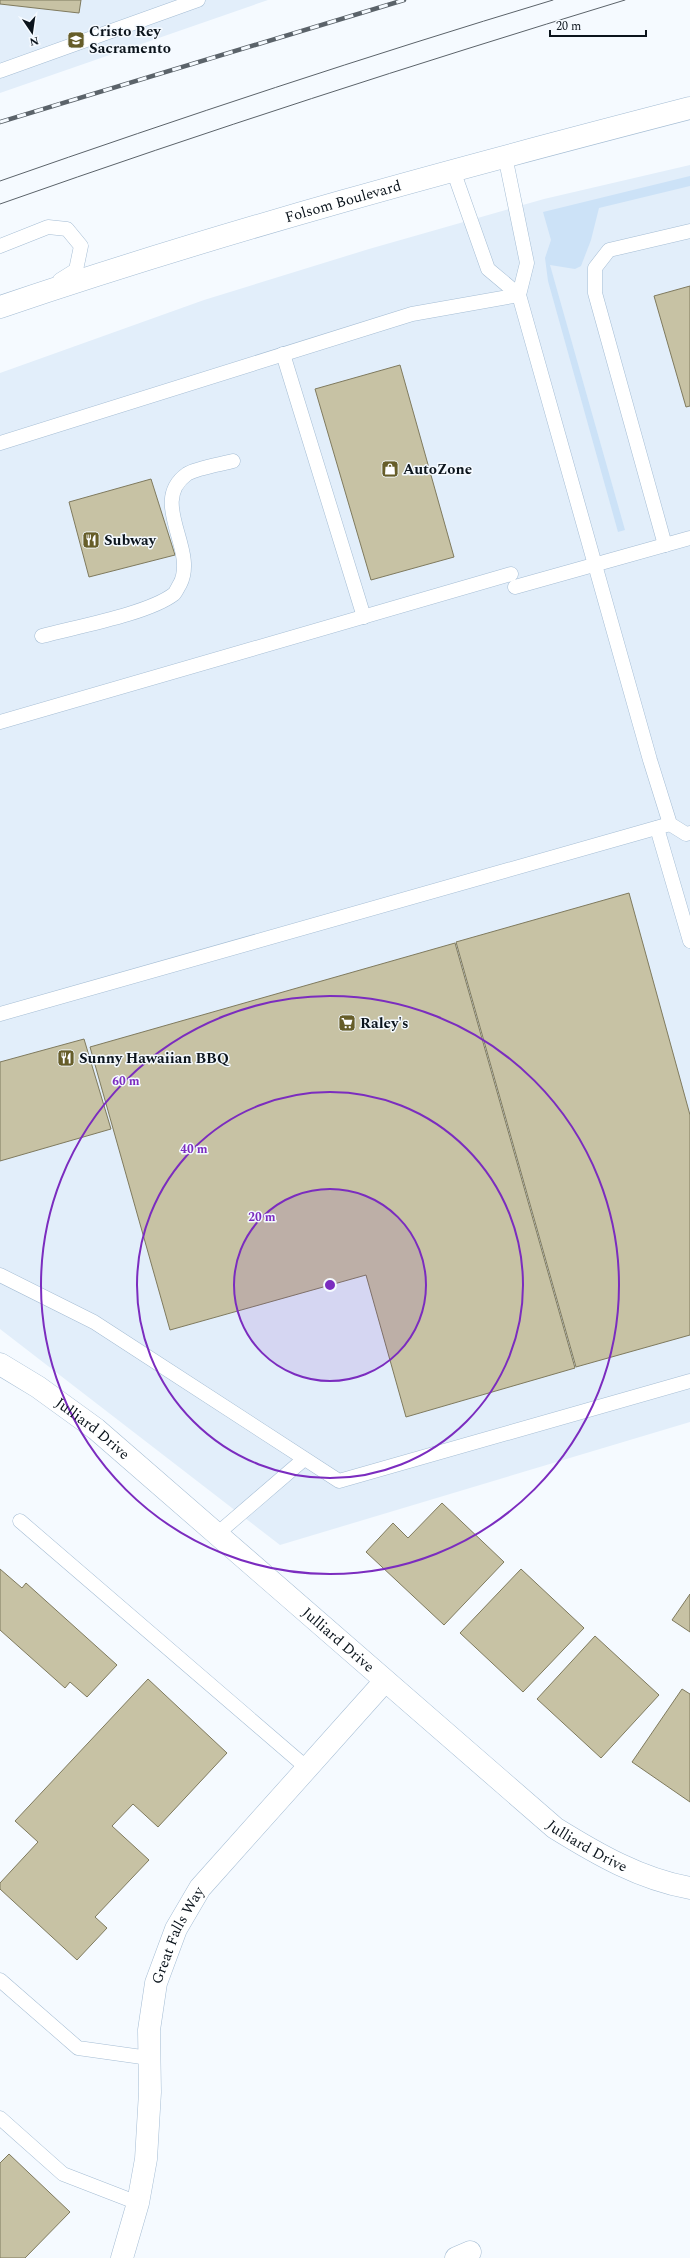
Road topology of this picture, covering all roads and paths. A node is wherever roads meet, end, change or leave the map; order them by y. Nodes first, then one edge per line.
1 (198, 0) edge
2 (0, 71) edge
3 (690, 108) edge
4 (505, 156) junction
5 (453, 170) junction
6 (690, 231) edge
7 (0, 246) edge
8 (38, 294) junction
9 (519, 295) junction
10 (0, 308) edge
11 (283, 354) junction
12 (0, 443) edge
13 (233, 461) dead end
14 (690, 538) edge
15 (666, 545) junction
16 (595, 565) junction
17 (364, 617) junction
18 (42, 636) dead end
19 (0, 722) edge
20 (664, 826) junction
21 (690, 833) edge
22 (690, 941) edge
23 (0, 1014) edge
24 (0, 1275) edge
25 (0, 1364) edge
26 (690, 1381) edge
27 (303, 1460) junction
28 (20, 1521) dead end
29 (217, 1534) junction
30 (385, 1681) junction
31 (308, 1768) junction
32 (690, 1888) edge
33 (0, 1980) edge
34 (149, 2058) junction
35 (0, 2118) edge
36 (138, 2203) junction
37 (122, 2258) edge

1 - 2 lane
3 - 4 street, Folsom Boulevard
4 - 5 street, Folsom Boulevard
4 - 9 lane
5 - 8 street, Folsom Boulevard
5 - 9 lane
6 - 15 lane
7 - 8 lane
8 - 10 street, Folsom Boulevard
9 - 11 lane
9 - 16 lane
11 - 12 lane
11 - 17 lane
13 - 18 lane
14 - 15 lane
15 - 16 lane
16 - 17 lane
16 - 20 lane
17 - 19 lane
20 - 21 lane
20 - 22 lane
20 - 23 lane
24 - 27 lane
25 - 29 street, Julliard Drive
26 - 27 lane
27 - 29 lane
28 - 31 lane
29 - 30 street, Julliard Drive
30 - 31 street, Great Falls Way
30 - 32 street, Julliard Drive
31 - 34 street, Great Falls Way
33 - 34 lane
34 - 36 street, Great Falls Way
35 - 36 lane
36 - 37 street, Great Falls Way

